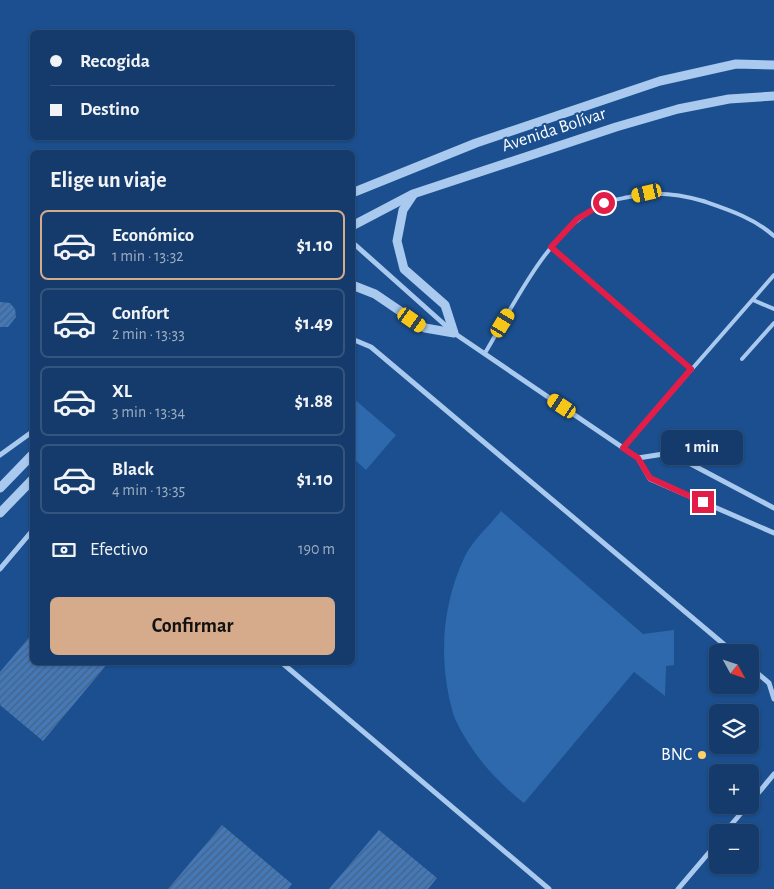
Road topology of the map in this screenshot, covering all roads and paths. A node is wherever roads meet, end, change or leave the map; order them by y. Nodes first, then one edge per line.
1 (774, 66) edge
2 (774, 96) edge
3 (355, 192) edge
4 (413, 194) junction
5 (355, 224) edge
6 (774, 236) edge
7 (355, 245) edge
8 (551, 247) junction
9 (774, 275) edge
10 (355, 286) edge
11 (753, 300) junction
12 (774, 309) edge
13 (774, 323) edge
14 (454, 333) junction
15 (355, 340) edge
16 (485, 354) junction
17 (742, 359) dead end
18 (691, 369) junction
19 (30, 434) edge
20 (623, 448) junction
21 (0, 456) edge
22 (30, 457) edge
23 (638, 458) junction
24 (30, 482) edge
25 (0, 488) edge
26 (774, 508) edge
27 (0, 513) edge
28 (30, 533) edge
29 (774, 533) edge
30 (0, 569) edge
31 (723, 644) edge
32 (285, 665) edge
33 (759, 674) edge
34 (772, 683) edge
35 (774, 699) edge
36 (774, 774) edge
37 (759, 792) edge
38 (740, 814) edge
39 (732, 824) edge
40 (709, 853) edge
41 (549, 889) edge
42 (678, 889) edge

1 - 3 street, Avenida Bolívar
2 - 4 street, Avenida Bolívar
4 - 5 street, Avenida Bolívar
4 - 14 street
6 - 8 lane
7 - 14 street
8 - 16 lane
8 - 18 lane
9 - 11 lane
10 - 14 street
11 - 12 lane
11 - 18 lane
13 - 17 lane
14 - 16 street
15 - 31 street
16 - 20 street
18 - 20 lane
19 - 21 street
20 - 23 street
22 - 25 street
23 - 26 street
23 - 29 street
24 - 27 street
28 - 30 street
32 - 41 street
33 - 34 street
34 - 35 street
36 - 37 street
38 - 39 street
40 - 42 street

